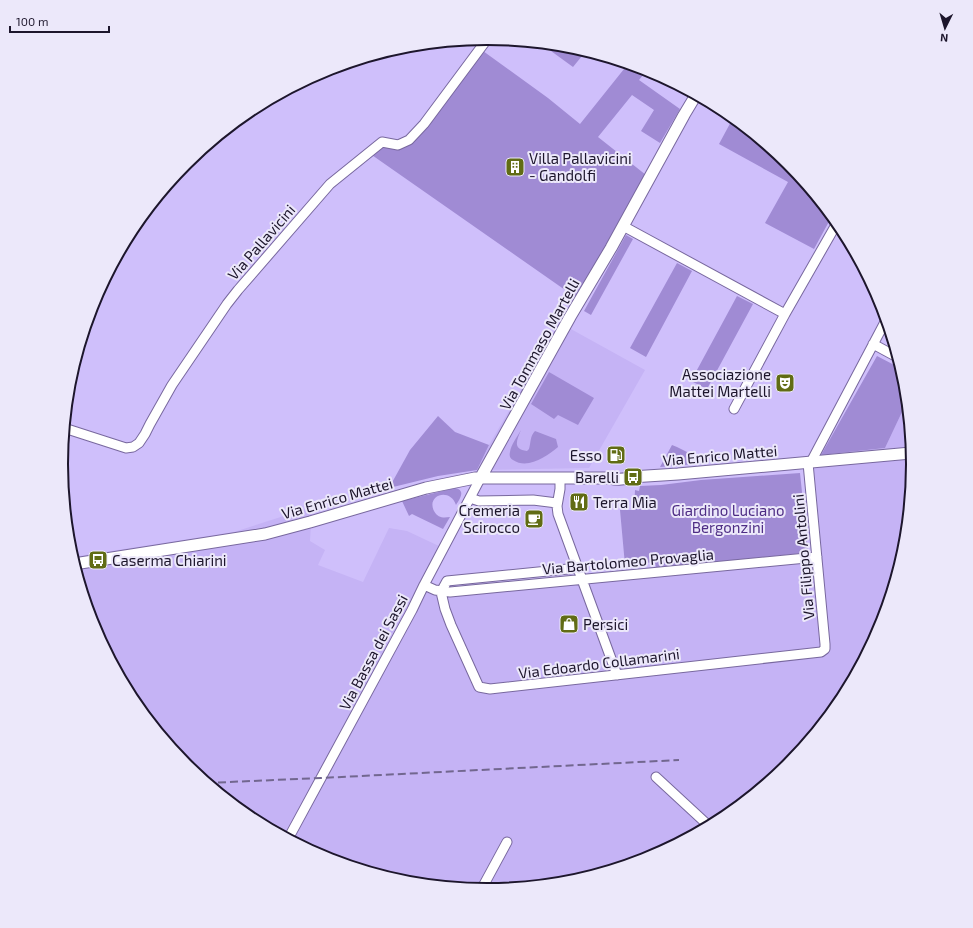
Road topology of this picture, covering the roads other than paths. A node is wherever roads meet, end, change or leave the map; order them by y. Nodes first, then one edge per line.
1 (483, 45) edge
2 (693, 100) edge
3 (623, 226) junction
4 (834, 229) edge
5 (785, 314) junction
6 (882, 327) edge
7 (873, 344) junction
8 (890, 353) edge
9 (734, 409) dead end
10 (69, 430) edge
11 (906, 454) edge
12 (810, 463) junction
13 (481, 477) junction
14 (560, 478) junction
15 (470, 498) junction
16 (557, 503) junction
17 (817, 557) junction
18 (80, 563) edge
19 (578, 568) junction
20 (582, 580) junction
21 (424, 585) junction
22 (441, 592) junction
23 (825, 649) joint
24 (617, 675) junction
25 (656, 777) dead end
26 (704, 822) edge
27 (291, 834) edge
28 (507, 842) dead end
29 (485, 883) edge

1 - 10 street, Via Pallavicini
2 - 3 main road, Via Tommaso Martelli
3 - 5 street
3 - 13 main road, Via Tommaso Martelli
4 - 5 street
5 - 9 street
6 - 7 street
7 - 8 street
7 - 12 street
11 - 12 main road, Via Enrico Mattei
12 - 14 main road, Via Enrico Mattei
12 - 17 street, Via Filippo Antolini
13 - 14 main road, Via Enrico Mattei
13 - 15 street, Via Bassa dei Sassi
13 - 18 main road, Via Enrico Mattei
14 - 16 street
15 - 16 street
15 - 21 street, Via Bassa dei Sassi
16 - 19 street
17 - 20 street, Via Bartolomeo Provaglia
17 - 23 street, Via Filippo Antolini
19 - 20 street
19 - 22 street, Via Bartolomeo Provaglia
20 - 22 street, Via Bartolomeo Provaglia
20 - 24 street
21 - 22 street, Via Bartolomeo Provaglia
21 - 27 street, Via Bassa dei Sassi
22 - 24 street, Via Edoardo Collamarini
23 - 24 street, Via Edoardo Collamarini
25 - 26 street
28 - 29 street

